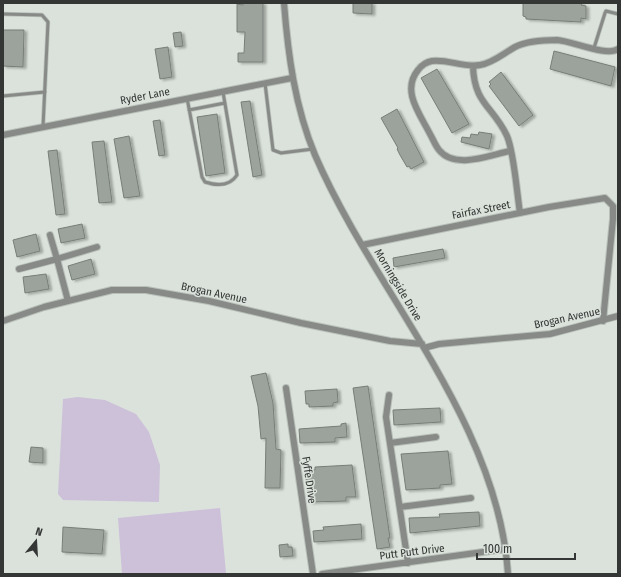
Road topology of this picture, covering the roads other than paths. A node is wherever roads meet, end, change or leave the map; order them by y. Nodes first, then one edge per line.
1 (284, 3) edge
2 (3, 14) edge
3 (618, 14) edge
4 (594, 48) junction
5 (618, 49) edge
6 (473, 66) junction
7 (292, 78) junction
8 (265, 83) junction
9 (223, 91) junction
10 (45, 92) junction
11 (3, 96) edge
12 (187, 98) junction
13 (225, 102) junction
14 (189, 110) junction
15 (44, 126) junction
16 (3, 135) edge
17 (313, 149) junction
18 (510, 151) junction
19 (520, 213) junction
20 (50, 235) dead end
21 (362, 245) junction
22 (97, 247) dead end
23 (57, 259) junction
24 (19, 269) dead end
25 (68, 301) junction
26 (618, 316) edge
27 (3, 321) edge
28 (603, 321) junction
29 (423, 346) junction
30 (286, 388) dead end
31 (389, 395) dead end
32 (436, 437) dead end
33 (390, 443) junction
34 (471, 498) dead end
35 (400, 507) junction
36 (505, 549) junction
37 (408, 563) junction
38 (313, 574) edge
39 (322, 574) edge
40 (508, 574) edge

1 - 7 street, Morningside Drive
2 - 10 lane
3 - 4 lane
4 - 5 street
4 - 6 street
6 - 18 street
6 - 18 street
7 - 8 street, Ryder Lane
7 - 17 street, Morningside Drive
8 - 9 street, Ryder Lane
8 - 17 lane
9 - 12 street, Ryder Lane
9 - 13 lane
10 - 11 lane
10 - 15 lane
12 - 14 lane
12 - 15 street, Ryder Lane
13 - 14 lane
13 - 14 lane
15 - 16 street, Ryder Lane
17 - 21 street, Morningside Drive
18 - 19 street
19 - 21 street, Fairfax Street
19 - 28 street, Fairfax Street
20 - 23 street
21 - 29 street, Morningside Drive
22 - 23 street
23 - 24 street
23 - 25 street
25 - 27 street, Brogan Avenue
25 - 29 street, Brogan Avenue
26 - 28 street, Brogan Avenue
28 - 29 street, Brogan Avenue
29 - 36 street, Morningside Drive
30 - 38 street, Fyffe Drive
31 - 33 street
32 - 33 street
33 - 35 street
34 - 35 street
35 - 37 street
36 - 37 street, Putt Putt Drive
36 - 40 street, Morningside Drive
37 - 39 street, Putt Putt Drive

